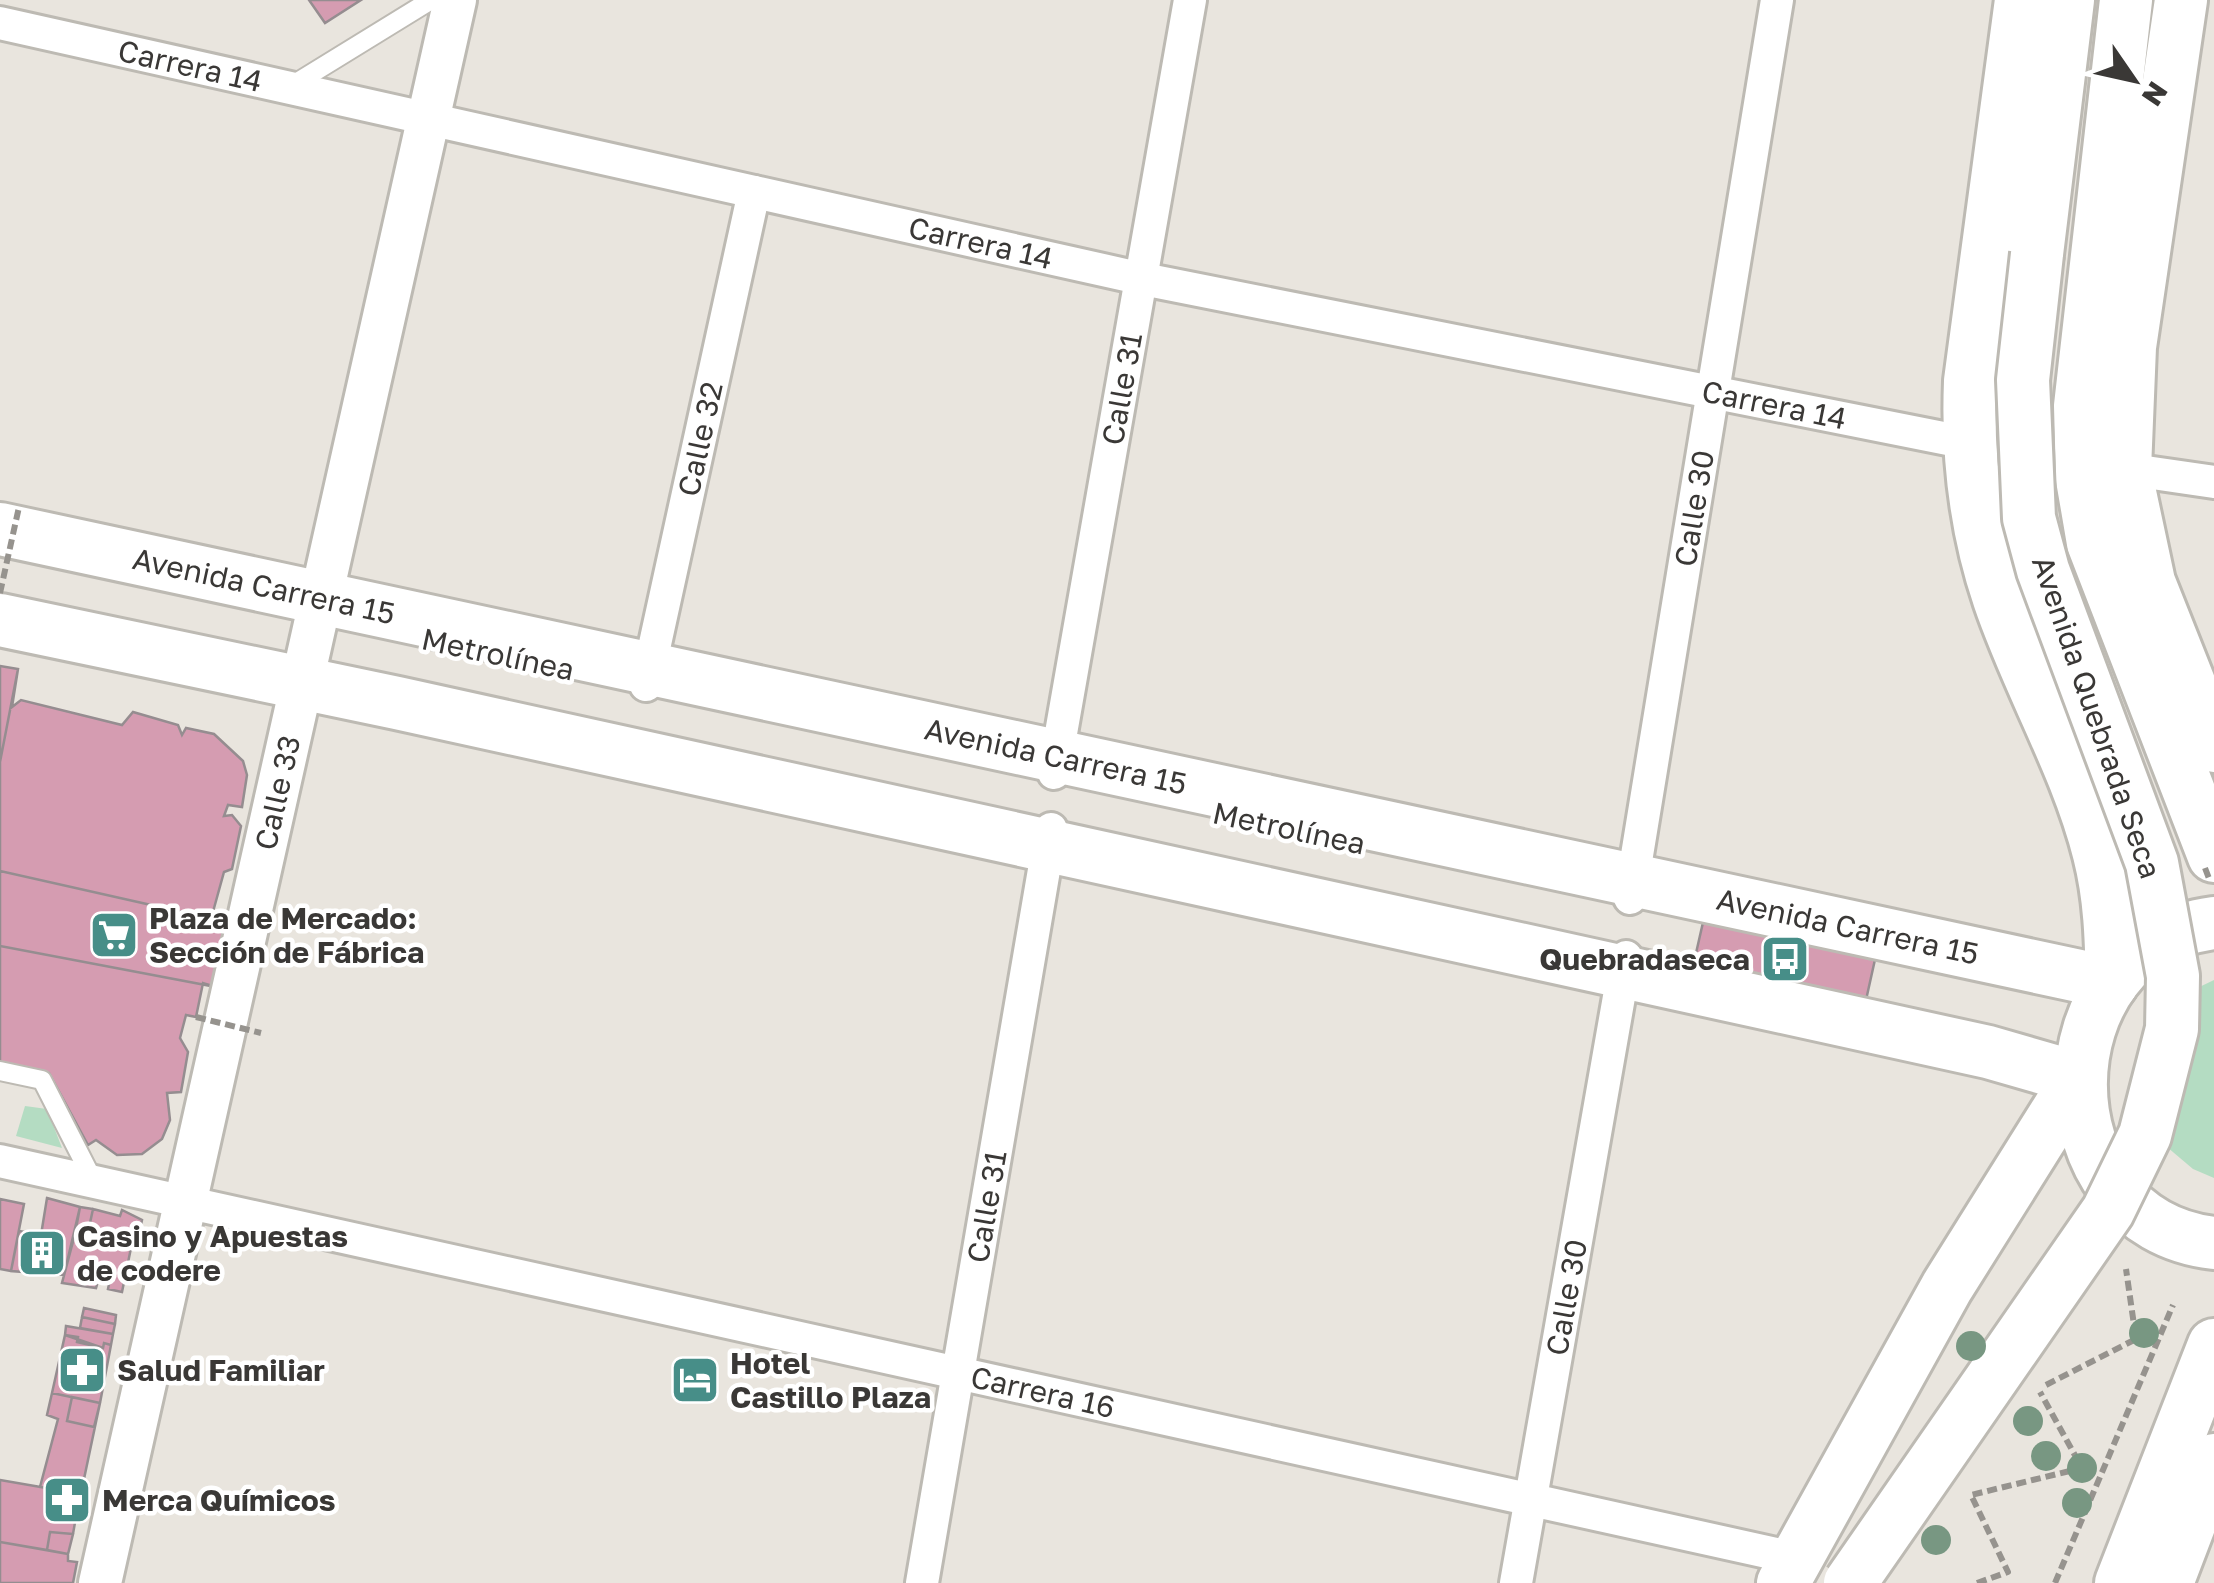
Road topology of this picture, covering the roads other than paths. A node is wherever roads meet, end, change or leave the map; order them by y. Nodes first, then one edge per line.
1 (431, 0) edge
2 (455, 0) edge
3 (1190, 0) edge
4 (1777, 0) edge
5 (2021, 0) edge
6 (2068, 0) edge
7 (2126, 0) edge
8 (2180, 0) edge
9 (0, 23) edge
10 (287, 88) junction
11 (428, 119) junction
12 (754, 192) junction
13 (1142, 280) junction
14 (1713, 393) junction
15 (1968, 443) junction
16 (2125, 469) junction
17 (2214, 482) edge
18 (10, 518) edge
19 (0, 547) edge
20 (317, 606) junction
21 (0, 620) edge
22 (305, 667) junction
23 (648, 677) junction
24 (382, 680) dead end
25 (833, 729) dead end
26 (2214, 746) edge
27 (1054, 772) junction
28 (1049, 837) junction
29 (2214, 856) edge
30 (1477, 867) dead end
31 (1631, 889) junction
32 (2214, 923) edge
33 (1625, 964) junction
34 (1742, 978) dead end
35 (2112, 982) junction
36 (2061, 1063) junction
37 (0, 1071) edge
38 (0, 1160) edge
39 (94, 1182) junction
40 (185, 1202) junction
41 (2214, 1243) edge
42 (2214, 1345) edge
43 (958, 1373) junction
44 (2214, 1460) edge
45 (1530, 1500) junction
46 (1789, 1570) edge
47 (100, 1583) edge
48 (922, 1583) edge
49 (1516, 1583) edge
50 (1850, 1583) edge
51 (2121, 1583) edge
52 (2167, 1583) edge

1 - 10 lane
2 - 11 street, Calle 33
3 - 13 street, Calle 31
4 - 14 street, Calle 30
5 - 15 main road
6 - 50 main road, Avenida Quebrada Seca, bridge
7 - 29 main road, Avenida Quebrada Seca
8 - 16 main road
9 - 10 street, Carrera 14
10 - 11 street, Carrera 14
11 - 12 street, Carrera 14
11 - 20 street, Calle 33
12 - 13 street, Carrera 14
12 - 23 street, Calle 32
13 - 14 street, Carrera 14
13 - 27 street, Calle 31
14 - 15 street, Carrera 14
14 - 31 street, Calle 30
15 - 35 main road
16 - 17 street
16 - 26 main road
18 - 20 main road, Avenida Carrera 15
19 - 20 lane
20 - 22 street, Calle 33
20 - 23 main road, Avenida Carrera 15
21 - 22 main road
22 - 28 main road
22 - 40 street, Calle 33
23 - 25 lane
23 - 27 main road, Avenida Carrera 15
24 - 28 lane, Metrolínea
27 - 31 main road, Avenida Carrera 15
28 - 33 main road
28 - 43 street, Calle 31
30 - 31 lane
31 - 35 main road, Avenida Carrera 15
32 - 35 main road
33 - 34 lane
33 - 36 main road
33 - 45 street, Calle 30
35 - 36 main road
36 - 41 main road
36 - 46 main road
37 - 39 lane
38 - 39 street, Carrera 16
39 - 40 street, Carrera 16
40 - 43 street, Carrera 16
40 - 47 street, Calle 33
42 - 51 main road
43 - 45 street, Carrera 16
43 - 48 street, Calle 31
44 - 52 main road
45 - 46 street, Carrera 16
45 - 49 street, Calle 30

